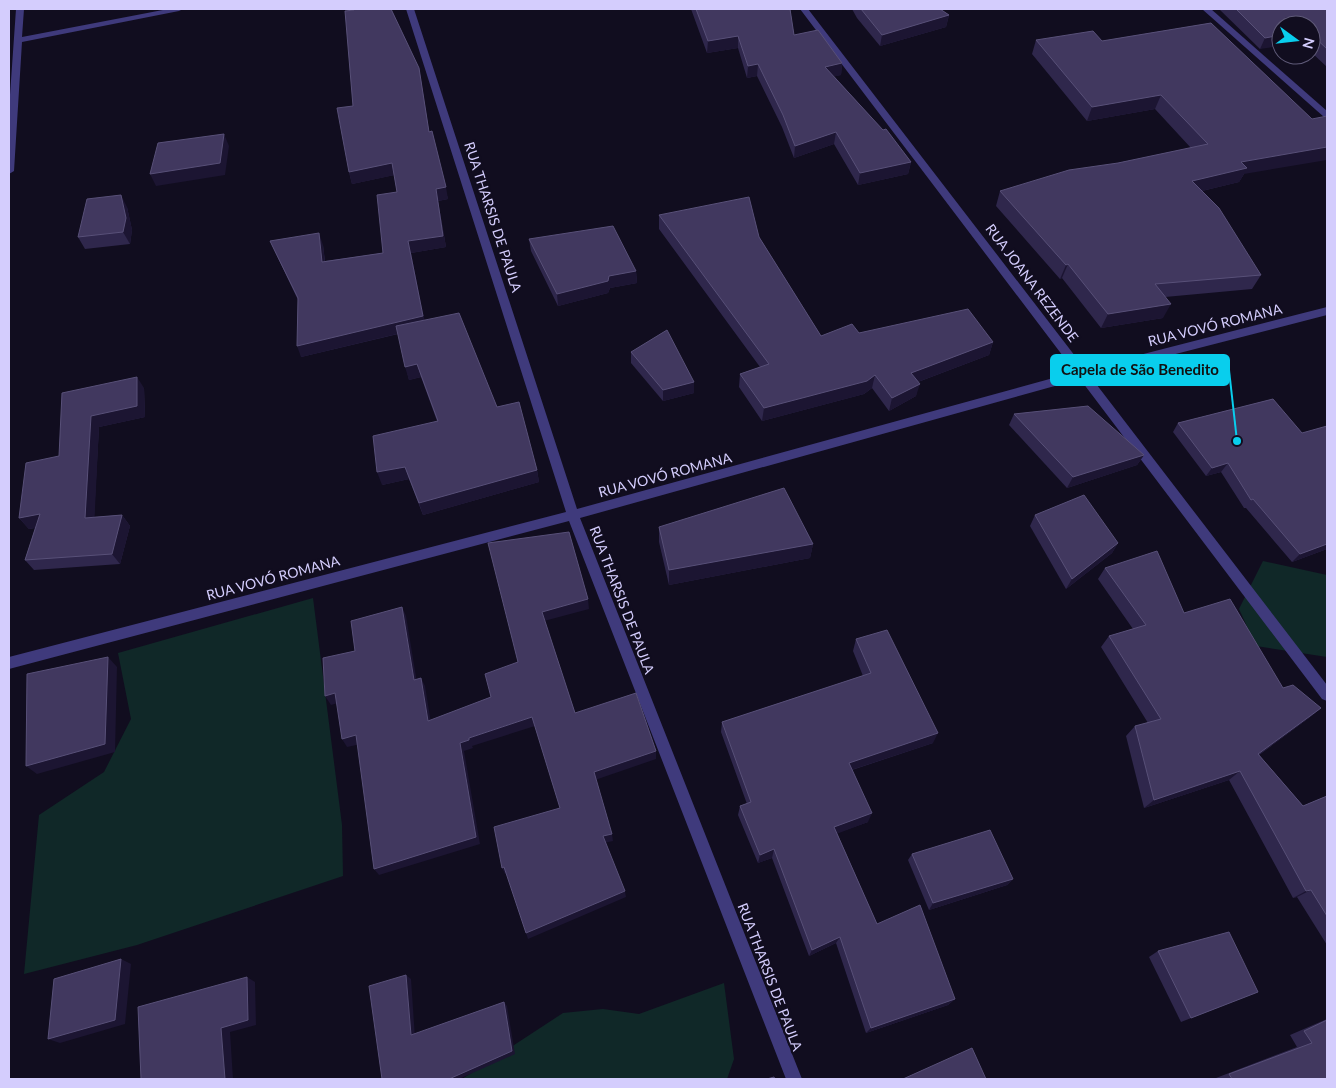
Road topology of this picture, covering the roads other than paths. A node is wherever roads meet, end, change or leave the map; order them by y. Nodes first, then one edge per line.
1 (20, 9) edge
2 (179, 9) edge
3 (410, 9) edge
4 (804, 9) edge
5 (1206, 9) edge
6 (20, 40) junction
7 (1327, 115) edge
8 (9, 171) edge
9 (1327, 311) edge
10 (1083, 374) junction
11 (573, 515) junction
12 (9, 663) edge
13 (1327, 694) edge
14 (794, 1079) edge

1 - 6 street
2 - 6 street
3 - 11 street, RUA THARSIS DE PAULA
4 - 10 street, RUA JOANA REZENDE
5 - 7 street
6 - 8 street
9 - 10 street, RUA VOVÓ ROMANA
10 - 11 street, RUA VOVÓ ROMANA
10 - 13 street, RUA JOANA REZENDE
11 - 12 street, RUA VOVÓ ROMANA
11 - 14 street, RUA THARSIS DE PAULA

